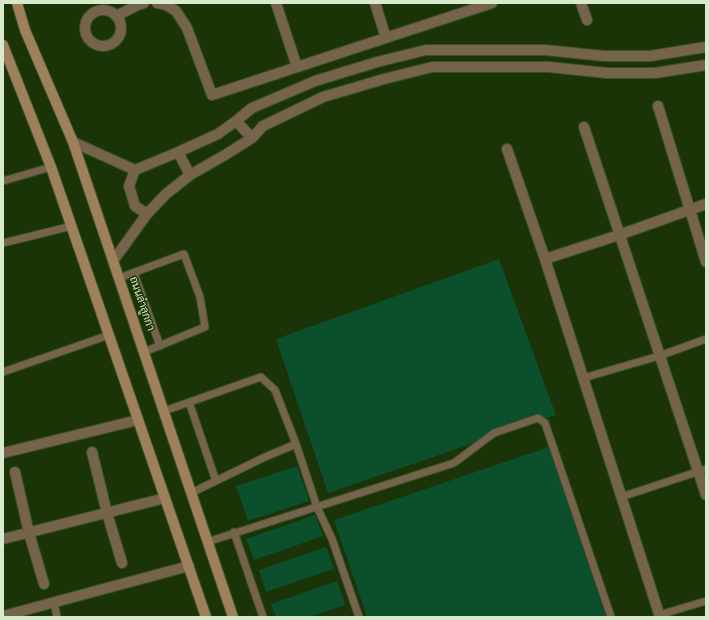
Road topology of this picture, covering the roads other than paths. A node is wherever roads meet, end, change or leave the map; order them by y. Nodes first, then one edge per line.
1 (17, 3) edge
2 (144, 3) edge
3 (157, 3) edge
4 (276, 3) edge
5 (375, 3) edge
6 (492, 3) edge
7 (581, 3) edge
8 (479, 5) edge
9 (116, 16) dead end
10 (587, 20) dead end
11 (386, 38) junction
12 (3, 45) edge
13 (706, 47) edge
14 (516, 49) junction
15 (706, 65) edge
16 (297, 67) junction
17 (518, 67) junction
18 (658, 106) dead end
19 (236, 121) junction
20 (584, 127) dead end
21 (252, 138) junction
22 (74, 142) junction
23 (507, 149) dead end
24 (178, 152) junction
25 (51, 167) junction
26 (135, 170) junction
27 (190, 175) junction
28 (3, 181) edge
29 (706, 204) edge
30 (689, 209) junction
31 (147, 214) junction
32 (72, 226) junction
33 (619, 235) junction
34 (3, 243) edge
35 (544, 259) junction
36 (113, 261) junction
37 (706, 262) edge
38 (134, 273) junction
39 (119, 278) junction
40 (109, 335) junction
41 (706, 339) edge
42 (160, 346) junction
43 (144, 352) junction
44 (660, 356) junction
45 (3, 372) edge
46 (583, 378) junction
47 (189, 402) junction
48 (164, 411) junction
49 (138, 420) junction
50 (296, 444) junction
51 (92, 452) dead end
52 (3, 453) edge
53 (702, 471) edge
54 (15, 472) dead end
55 (216, 481) junction
56 (191, 493) junction
57 (706, 495) edge
58 (621, 497) junction
59 (165, 498) junction
60 (317, 507) junction
61 (107, 513) junction
62 (234, 532) junction
63 (28, 533) junction
64 (3, 539) edge
65 (207, 542) junction
66 (122, 562) dead end
67 (189, 566) junction
68 (44, 584) dead end
69 (706, 601) edge
70 (54, 602) junction
71 (3, 616) edge
72 (659, 616) edge
73 (57, 617) edge
74 (206, 617) edge
75 (233, 617) edge
76 (263, 617) edge
77 (359, 617) edge
78 (611, 617) edge

1 - 22 main road, ถนนลำลูกกา
2 - 9 street
3 - 16 street
4 - 16 street
5 - 11 street
6 - 8 street
7 - 10 street
8 - 11 street
11 - 16 street
12 - 25 main road
13 - 14 street
14 - 17 street
14 - 19 street
15 - 17 street
17 - 21 street
18 - 30 street
19 - 21 street
19 - 24 street
20 - 33 street
21 - 27 street
22 - 26 street
22 - 36 main road, ถนนลำลูกกา
23 - 35 street
24 - 26 street
24 - 27 street
25 - 28 lane
25 - 32 main road
26 - 31 street
27 - 31 street
29 - 30 street
30 - 33 street
30 - 37 street
31 - 36 street
32 - 34 lane
32 - 40 main road
33 - 35 street
33 - 44 street
35 - 46 street
36 - 39 main road, ถนนลำลูกกา
38 - 39 lane
38 - 42 lane
38 - 42 lane
39 - 43 main road, ถนนลำลูกกา
40 - 45 lane
40 - 49 main road
41 - 44 lane
42 - 43 lane
43 - 48 main road, ถนนลำลูกกา
44 - 46 lane
44 - 53 street
46 - 58 street
47 - 48 lane
47 - 50 lane
47 - 55 lane
48 - 56 main road, ถนนลำลูกกา
49 - 52 street
49 - 59 main road
50 - 55 lane
50 - 60 lane
51 - 61 street
53 - 57 street
53 - 58 lane
54 - 63 street
55 - 56 lane
56 - 65 main road, ถนนลำลูกกา
58 - 72 street
59 - 61 street
59 - 67 main road
60 - 62 lane
60 - 77 lane
60 - 78 lane
61 - 63 street
61 - 66 street
62 - 65 lane
62 - 76 lane
63 - 64 street
63 - 68 street
65 - 75 main road, ถนนลำลูกกา
67 - 70 street
67 - 74 main road
69 - 72 lane
70 - 71 street
70 - 73 lane

